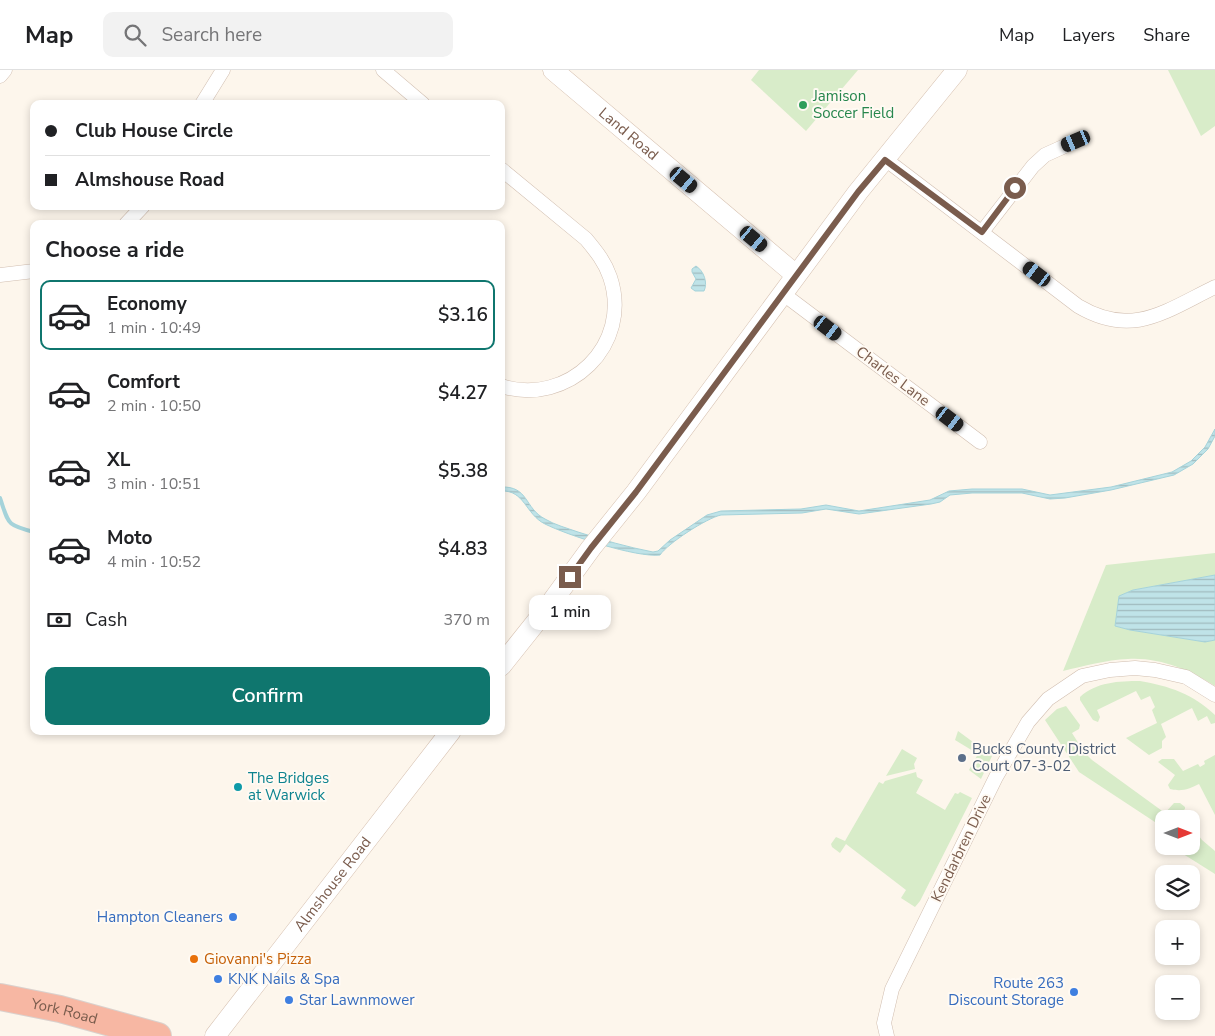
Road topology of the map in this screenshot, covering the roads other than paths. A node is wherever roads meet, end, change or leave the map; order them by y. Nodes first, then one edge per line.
1 (5, 70) edge
2 (223, 70) edge
3 (383, 70) edge
4 (553, 70) edge
5 (957, 70) edge
6 (0, 76) edge
7 (204, 100) edge
8 (418, 100) edge
9 (1076, 141) dead end
10 (885, 160) junction
11 (505, 172) edge
12 (139, 210) edge
13 (130, 220) edge
14 (982, 232) junction
15 (30, 271) edge
16 (0, 274) edge
17 (796, 275) junction
18 (1215, 287) edge
19 (782, 293) junction
20 (505, 387) edge
21 (980, 442) dead end
22 (505, 661) edge
23 (1215, 695) edge
24 (448, 735) edge
25 (0, 996) edge
26 (158, 1036) edge
27 (215, 1036) edge
28 (887, 1036) edge

1 - 6 street
2 - 7 street
3 - 8 street
4 - 17 main road, Land Road
5 - 10 main road
9 - 14 street
10 - 14 street
10 - 17 main road
11 - 20 street
12 - 13 street
14 - 18 street
15 - 16 street
17 - 19 main road
19 - 21 street, Charles Lane
19 - 22 main road
23 - 28 street, Kendarbren Drive
24 - 27 main road, Almshouse Road
25 - 26 highway, York Road

